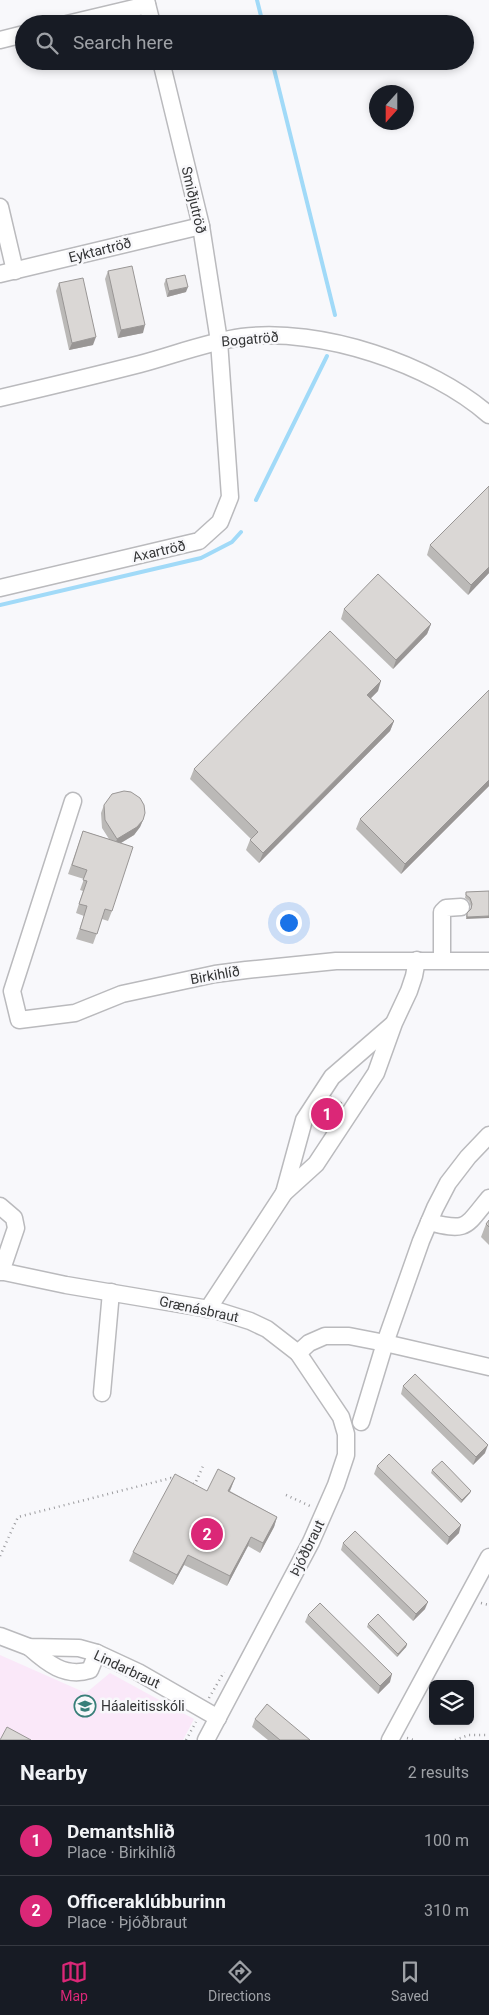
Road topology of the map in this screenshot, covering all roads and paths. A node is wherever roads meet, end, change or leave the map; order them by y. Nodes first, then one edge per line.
1 (146, 2) edge
2 (99, 15) edge
3 (150, 15) edge
4 (15, 36) edge
5 (0, 40) edge
6 (163, 70) edge
7 (0, 207) edge
8 (201, 226) junction
9 (8, 273) edge
10 (219, 341) junction
11 (0, 398) edge
12 (489, 415) edge
13 (0, 588) edge
14 (73, 802) dead end
15 (461, 907) dead end
16 (417, 960) junction
17 (442, 960) junction
18 (489, 961) edge
19 (394, 1023) junction
20 (488, 1140) edge
21 (284, 1193) junction
22 (489, 1198) edge
23 (0, 1206) edge
24 (429, 1222) junction
25 (0, 1271) edge
26 (111, 1292) junction
27 (208, 1309) junction
28 (385, 1343) junction
29 (298, 1353) junction
30 (489, 1367) edge
31 (102, 1393) dead end
32 (361, 1422) dead end
33 (202, 1466) dead end
34 (179, 1480) edge
35 (187, 1482) edge
36 (286, 1496) dead end
37 (306, 1514) dead end
38 (0, 1556) edge
39 (489, 1557) edge
40 (0, 1636) edge
41 (29, 1647) junction
42 (97, 1654) junction
43 (228, 1665) dead end
44 (203, 1709) junction
45 (218, 1718) junction
46 (489, 1735) edge
47 (186, 1740) edge
48 (206, 1740) edge
49 (390, 1740) edge
50 (455, 1740) edge

1 - 2 street
1 - 3 street
4 - 5 street
6 - 8 street, Smiðjutröð
7 - 9 street
8 - 9 street, Eyktartröð
8 - 10 street, Smiðjutröð
10 - 11 street, Bogatröð
10 - 12 street, Bogatröð
10 - 13 street, Axartröð
14 - 16 street, Birkihlíð
15 - 17 street
16 - 17 street, Birkihlíð
16 - 19 street
17 - 18 street, Birkihlíð
19 - 21 street
19 - 21 street
20 - 24 street
21 - 27 street
22 - 24 street
23 - 25 street
24 - 28 street
25 - 26 street, Grænásbraut
26 - 27 street, Grænásbraut
26 - 31 street
27 - 29 street, Grænásbraut
28 - 29 street
28 - 30 street
28 - 32 street
29 - 45 street, Þjóðbraut
33 - 35 path
34 - 38 path
36 - 37 path
39 - 49 street
40 - 41 street, Lindarbraut
41 - 42 street, Lindarbraut
41 - 42 street
42 - 44 street, Lindarbraut
43 - 44 path
44 - 45 street, Lindarbraut
44 - 47 path
45 - 48 street, Þjóðbraut
46 - 50 path

